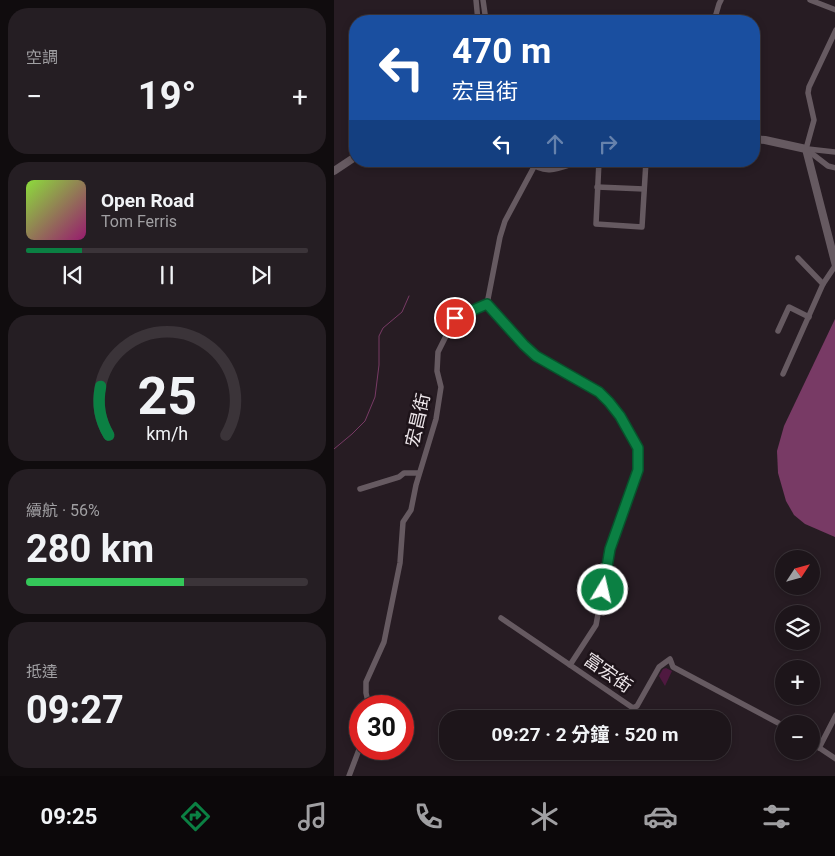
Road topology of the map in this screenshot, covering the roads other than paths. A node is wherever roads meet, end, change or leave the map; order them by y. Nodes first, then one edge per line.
1 (476, 0) edge
2 (483, 0) edge
3 (722, 0) edge
4 (810, 0) edge
5 (835, 10) edge
6 (477, 15) edge
7 (485, 15) edge
8 (716, 15) edge
9 (835, 30) edge
10 (760, 140) edge
11 (806, 149) junction
12 (835, 152) edge
13 (349, 162) edge
14 (531, 167) edge
15 (542, 167) edge
16 (560, 167) edge
17 (599, 167) edge
18 (646, 167) edge
19 (835, 168) edge
20 (334, 171) edge
21 (598, 186) junction
22 (644, 189) junction
23 (798, 258) dead end
24 (835, 266) edge
25 (823, 284) junction
26 (487, 304) junction
27 (809, 317) junction
28 (778, 331) dead end
29 (783, 374) dead end
30 (419, 473) junction
31 (360, 489) dead end
32 (501, 618) dead end
33 (570, 665) junction
34 (366, 695) edge
35 (835, 715) edge
36 (775, 721) edge
37 (820, 746) edge
38 (820, 749) edge
39 (835, 759) edge
40 (355, 760) edge
41 (349, 776) edge

1 - 6 street
2 - 7 street
3 - 8 street
4 - 5 street
9 - 11 street
10 - 11 street
11 - 12 street
11 - 19 street
11 - 24 street
13 - 20 street
14 - 26 street
15 - 16 street
17 - 21 street
18 - 22 street
21 - 22 street
21 - 22 street
23 - 25 street
24 - 25 street
25 - 27 street
26 - 30 street, 宏昌街
26 - 33 street, 富宏街
27 - 28 street
27 - 29 street
30 - 31 street
30 - 34 street, 宏昌街
32 - 33 street
33 - 36 street, 富宏街
35 - 37 street
38 - 39 street
40 - 41 street

